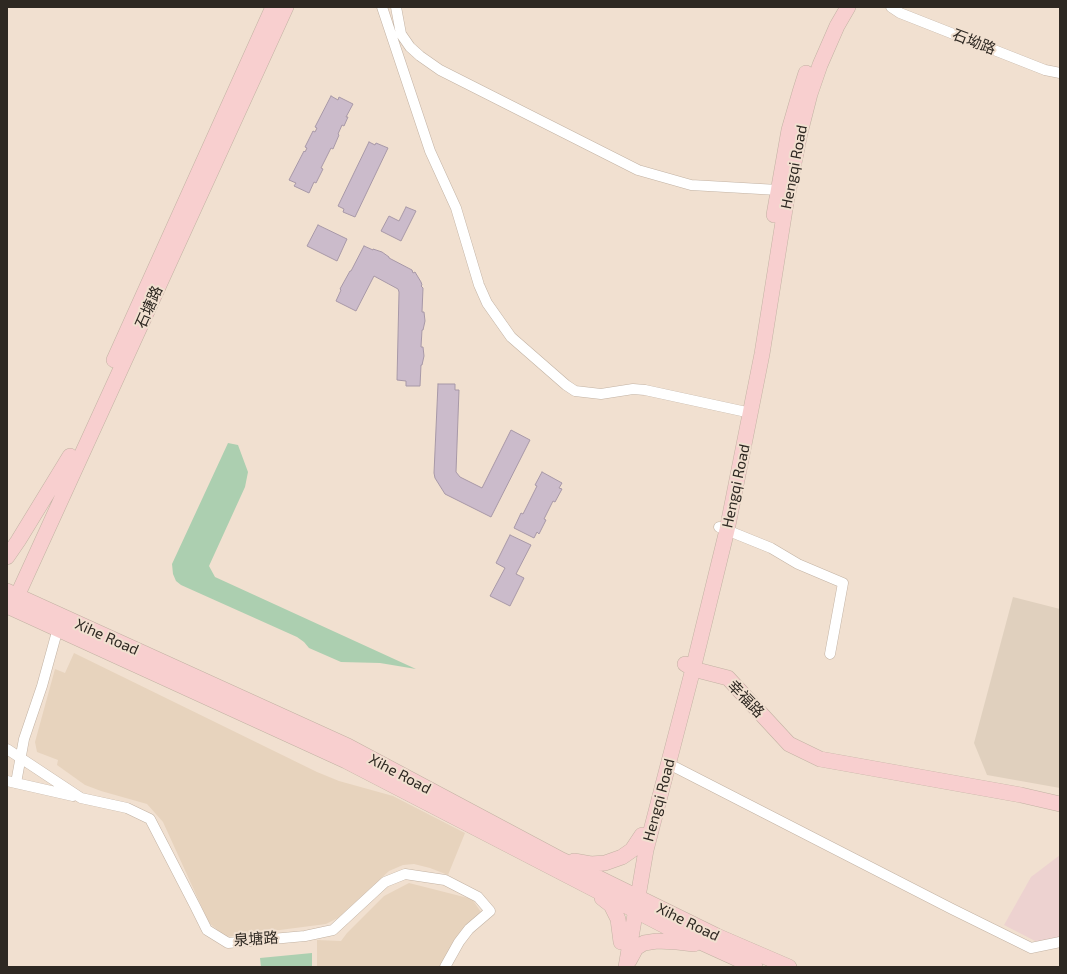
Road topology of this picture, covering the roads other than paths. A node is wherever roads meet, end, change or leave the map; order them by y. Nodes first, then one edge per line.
1 (273, 7) edge
2 (286, 7) edge
3 (382, 7) edge
4 (396, 7) edge
5 (837, 7) edge
6 (848, 7) edge
7 (890, 7) edge
8 (1060, 73) edge
9 (778, 190) junction
10 (747, 412) junction
11 (70, 456) junction
12 (723, 529) junction
13 (7, 557) edge
14 (10, 598) edge
15 (58, 628) junction
16 (830, 654) dead end
17 (691, 665) junction
18 (7, 749) edge
19 (20, 758) junction
20 (668, 764) junction
21 (12, 782) edge
22 (81, 798) junction
23 (1060, 798) edge
24 (1060, 804) edge
25 (642, 835) junction
26 (646, 850) junction
27 (562, 860) junction
28 (585, 885) junction
29 (633, 902) junction
30 (673, 915) junction
31 (621, 942) junction
32 (1060, 942) edge
33 (711, 947) junction
34 (445, 967) edge
35 (616, 967) edge
36 (626, 967) edge
37 (755, 967) edge
38 (789, 967) edge

1 - 11 street, 石塘路
2 - 14 street, 石塘路
3 - 10 street
4 - 9 street
5 - 9 street, Hengqi Road
6 - 10 street, Hengqi Road
7 - 8 street, 石坳路
9 - 10 street, Hengqi Road
10 - 12 street, Hengqi Road
11 - 13 street
11 - 14 street, 石塘路
12 - 16 street
12 - 17 street, Hengqi Road
14 - 15 street, Xihe Road
14 - 27 street, Xihe Road
15 - 19 street
15 - 28 street, Xihe Road
17 - 20 street, Hengqi Road
17 - 23 street, 幸福路
17 - 24 street, 幸福路
17 - 25 street, Hengqi Road
18 - 19 street, 泉塘路
19 - 21 street
19 - 22 street, 泉塘路
20 - 26 street, Hengqi Road
20 - 32 street
21 - 22 street
22 - 34 street, 泉塘路
25 - 27 street
25 - 29 street, Hengqi Road
26 - 29 street, Hengqi Road
26 - 30 street
27 - 29 street, Xihe Road
28 - 29 street, Xihe Road
28 - 31 street
29 - 30 street, Xihe Road
29 - 31 street, Hengqi Road
29 - 33 street, Xihe Road
29 - 36 street, Hengqi Road
30 - 38 street, Xihe Road
31 - 35 street, Hengqi Road
33 - 36 street
33 - 37 street, Xihe Road

